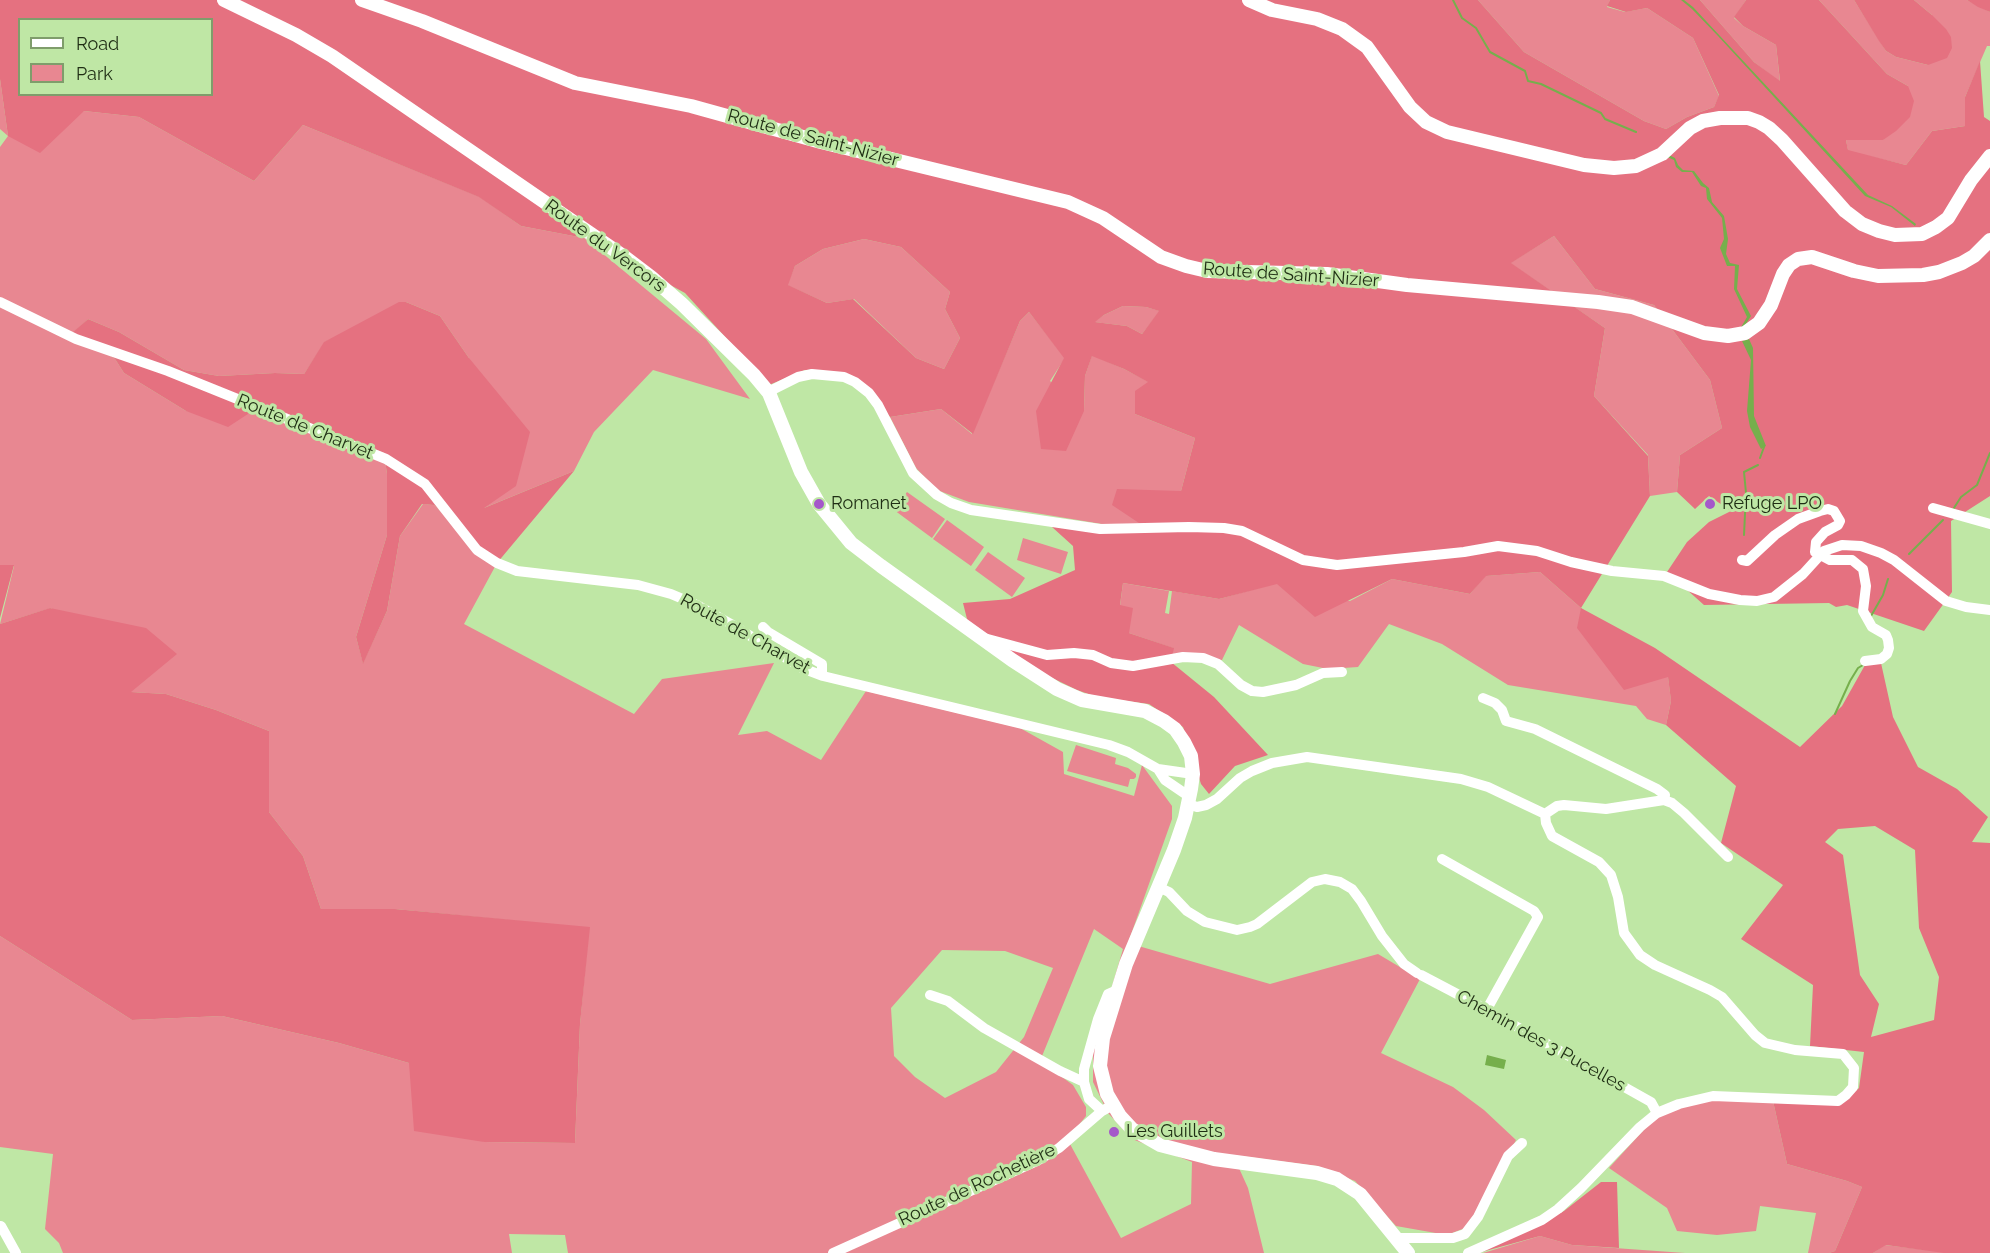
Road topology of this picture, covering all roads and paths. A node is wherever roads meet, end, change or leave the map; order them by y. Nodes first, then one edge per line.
1 (224, 0) edge
2 (362, 0) edge
3 (1249, 0) edge
4 (1990, 156) edge
5 (1990, 240) edge
6 (0, 302) edge
7 (770, 393) junction
8 (1934, 508) dead end
9 (1990, 524) edge
10 (1821, 555) junction
11 (1743, 560) dead end
12 (1990, 610) edge
13 (763, 627) dead end
14 (980, 637) junction
15 (1865, 661) dead end
16 (1342, 672) dead end
17 (822, 675) junction
18 (1483, 698) dead end
19 (1158, 769) junction
20 (1193, 774) junction
21 (1664, 800) junction
22 (1189, 801) junction
23 (1545, 814) junction
24 (1728, 857) dead end
25 (1442, 859) dead end
26 (1158, 887) junction
27 (1117, 990) junction
28 (930, 995) dead end
29 (1487, 1010) junction
30 (1084, 1082) junction
31 (1107, 1108) junction
32 (1657, 1113) junction
33 (1522, 1143) dead end
34 (1, 1226) edge
35 (1395, 1238) junction
36 (16, 1253) edge
37 (833, 1253) edge
38 (1408, 1253) edge
39 (1468, 1253) edge

1 - 7 main road, Route du Vercors
2 - 5 main road, Route de Saint-Nizier
3 - 4 main road
6 - 17 street, Route de Charvet
7 - 10 street
7 - 14 main road, Route du Vercors
8 - 9 street
10 - 11 street
10 - 12 street
10 - 15 street
13 - 17 street
14 - 16 street
14 - 20 main road, Route du Vercors
17 - 19 street, Route de Charvet
18 - 21 street
19 - 20 street, Route de Charvet
19 - 22 street, Route de Charvet
20 - 22 main road
21 - 23 street
21 - 24 street
22 - 23 street
22 - 26 main road
23 - 32 street
25 - 29 street
26 - 27 main road
26 - 29 street, Chemin des 3 Pucelles
27 - 30 street
27 - 31 main road
28 - 30 street
29 - 32 street, Chemin des 3 Pucelles
30 - 31 street
31 - 35 main road
31 - 37 street, Route de Rochetière
32 - 39 street
33 - 35 street
34 - 36 street
35 - 38 main road

